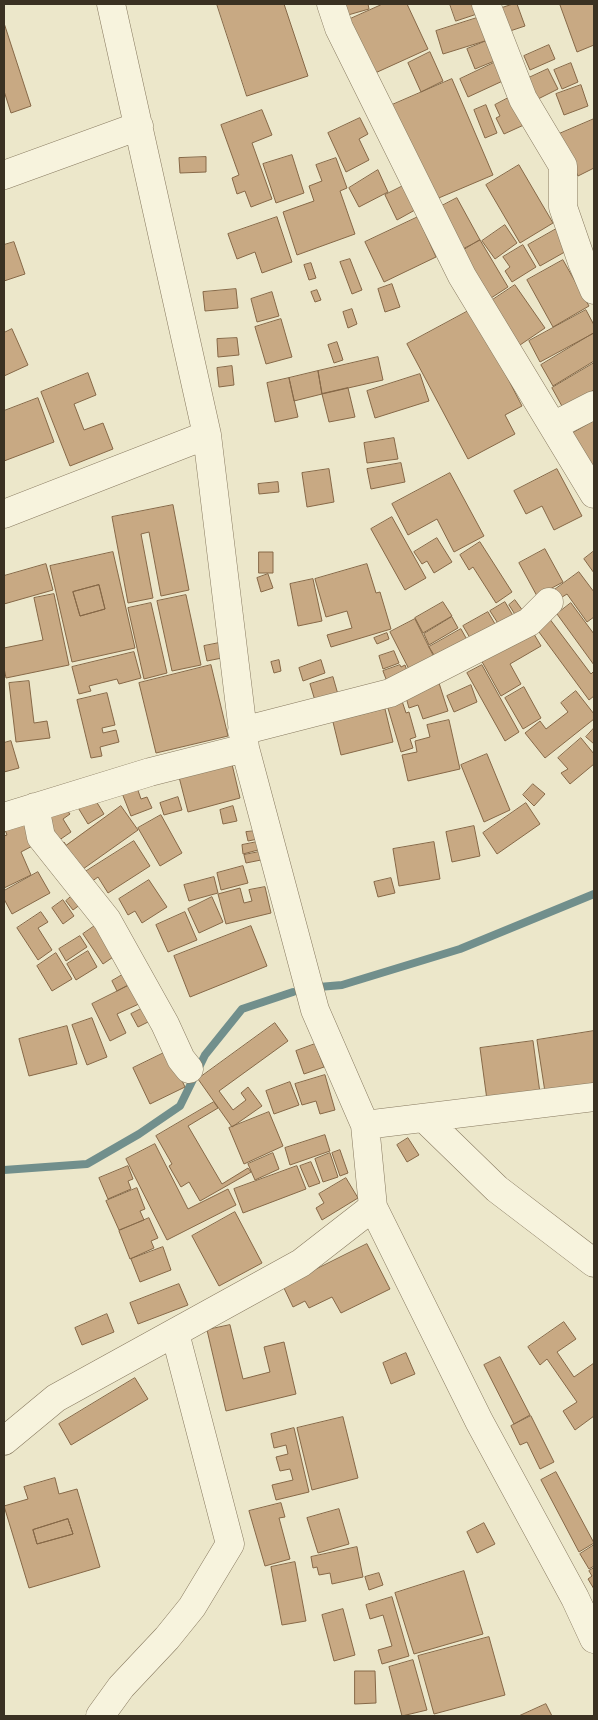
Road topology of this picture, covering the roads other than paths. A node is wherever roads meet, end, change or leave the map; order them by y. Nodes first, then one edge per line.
1 (111, 4) edge
2 (331, 4) edge
3 (486, 4) edge
4 (139, 126) junction
5 (4, 175) edge
6 (594, 290) edge
7 (594, 405) edge
8 (553, 426) junction
9 (206, 435) junction
10 (594, 494) edge
11 (4, 514) edge
12 (549, 602) dead end
13 (244, 739) junction
14 (35, 807) junction
15 (4, 817) edge
16 (189, 1069) dead end
17 (594, 1097) edge
18 (424, 1118) junction
19 (365, 1125) junction
20 (373, 1207) junction
21 (594, 1263) edge
22 (175, 1333) junction
23 (4, 1441) edge
24 (594, 1639) edge
25 (100, 1716) edge

1 - 4 street
2 - 8 street
3 - 6 street
4 - 5 street
4 - 9 street
7 - 8 street
8 - 10 street
9 - 11 street
9 - 13 street
12 - 13 street
13 - 14 street
13 - 19 street
14 - 15 street
14 - 16 street
17 - 18 street
18 - 19 street
18 - 21 street
19 - 20 street
20 - 22 street
20 - 24 street
22 - 23 street
22 - 25 street

